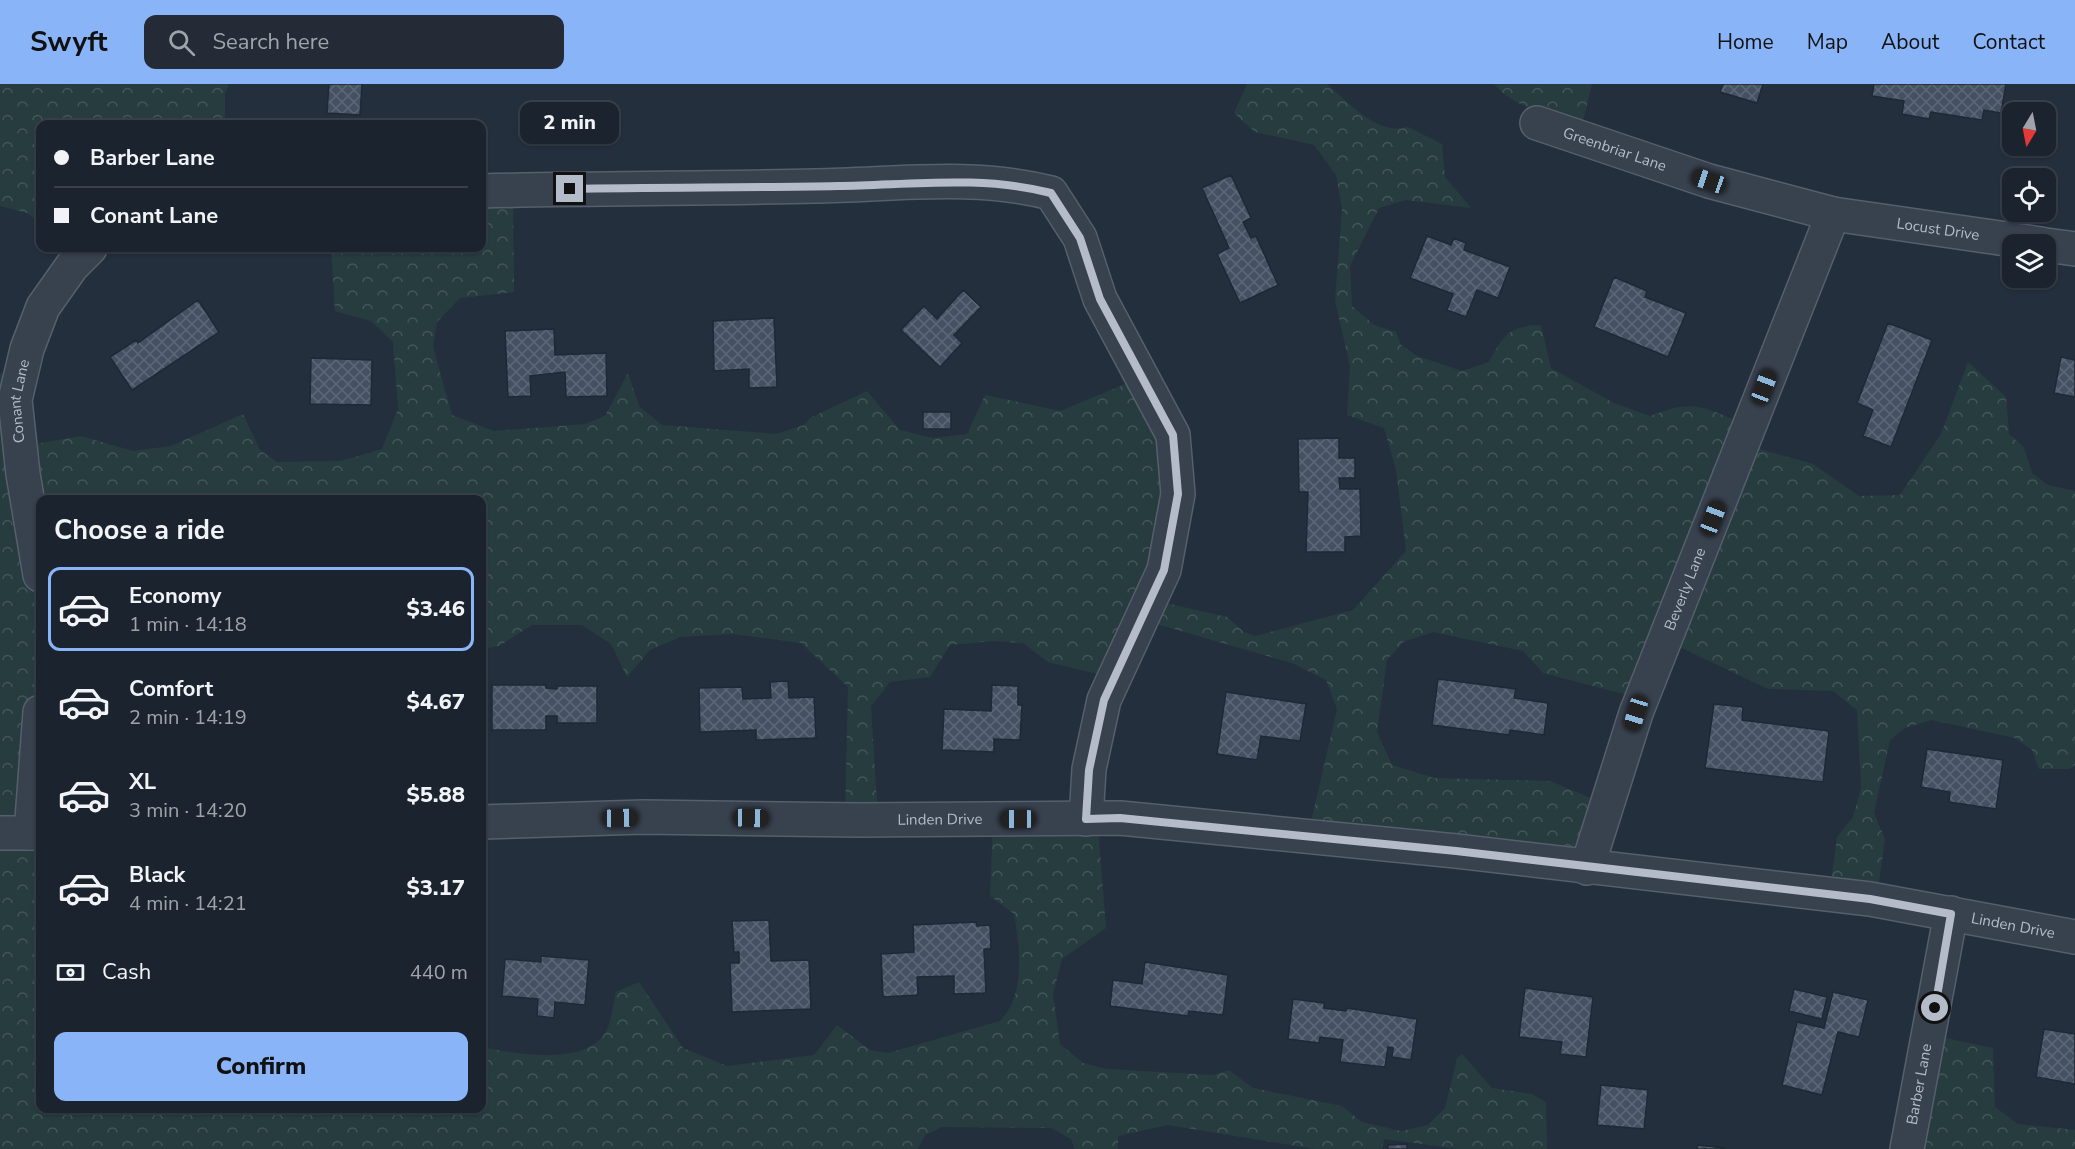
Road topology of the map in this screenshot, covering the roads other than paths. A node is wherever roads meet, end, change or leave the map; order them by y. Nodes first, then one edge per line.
1 (1537, 123) dead end
2 (486, 191) edge
3 (1833, 214) junction
4 (2002, 238) edge
5 (2056, 246) edge
6 (2075, 249) edge
7 (86, 252) edge
8 (36, 551) edge
9 (36, 742) edge
10 (1086, 819) junction
11 (486, 822) edge
12 (24, 833) edge
13 (1587, 868) junction
14 (1951, 914) junction
15 (2075, 937) edge
16 (1907, 1149) edge

1 - 3 street, Greenbriar Lane
2 - 10 street
3 - 4 street, Locust Drive
3 - 13 street, Beverly Lane
5 - 6 street
7 - 8 street, Conant Lane
9 - 12 street
10 - 11 street, Linden Drive
10 - 13 street, Linden Drive
13 - 14 street, Linden Drive
14 - 15 street, Linden Drive
14 - 16 street, Barber Lane

